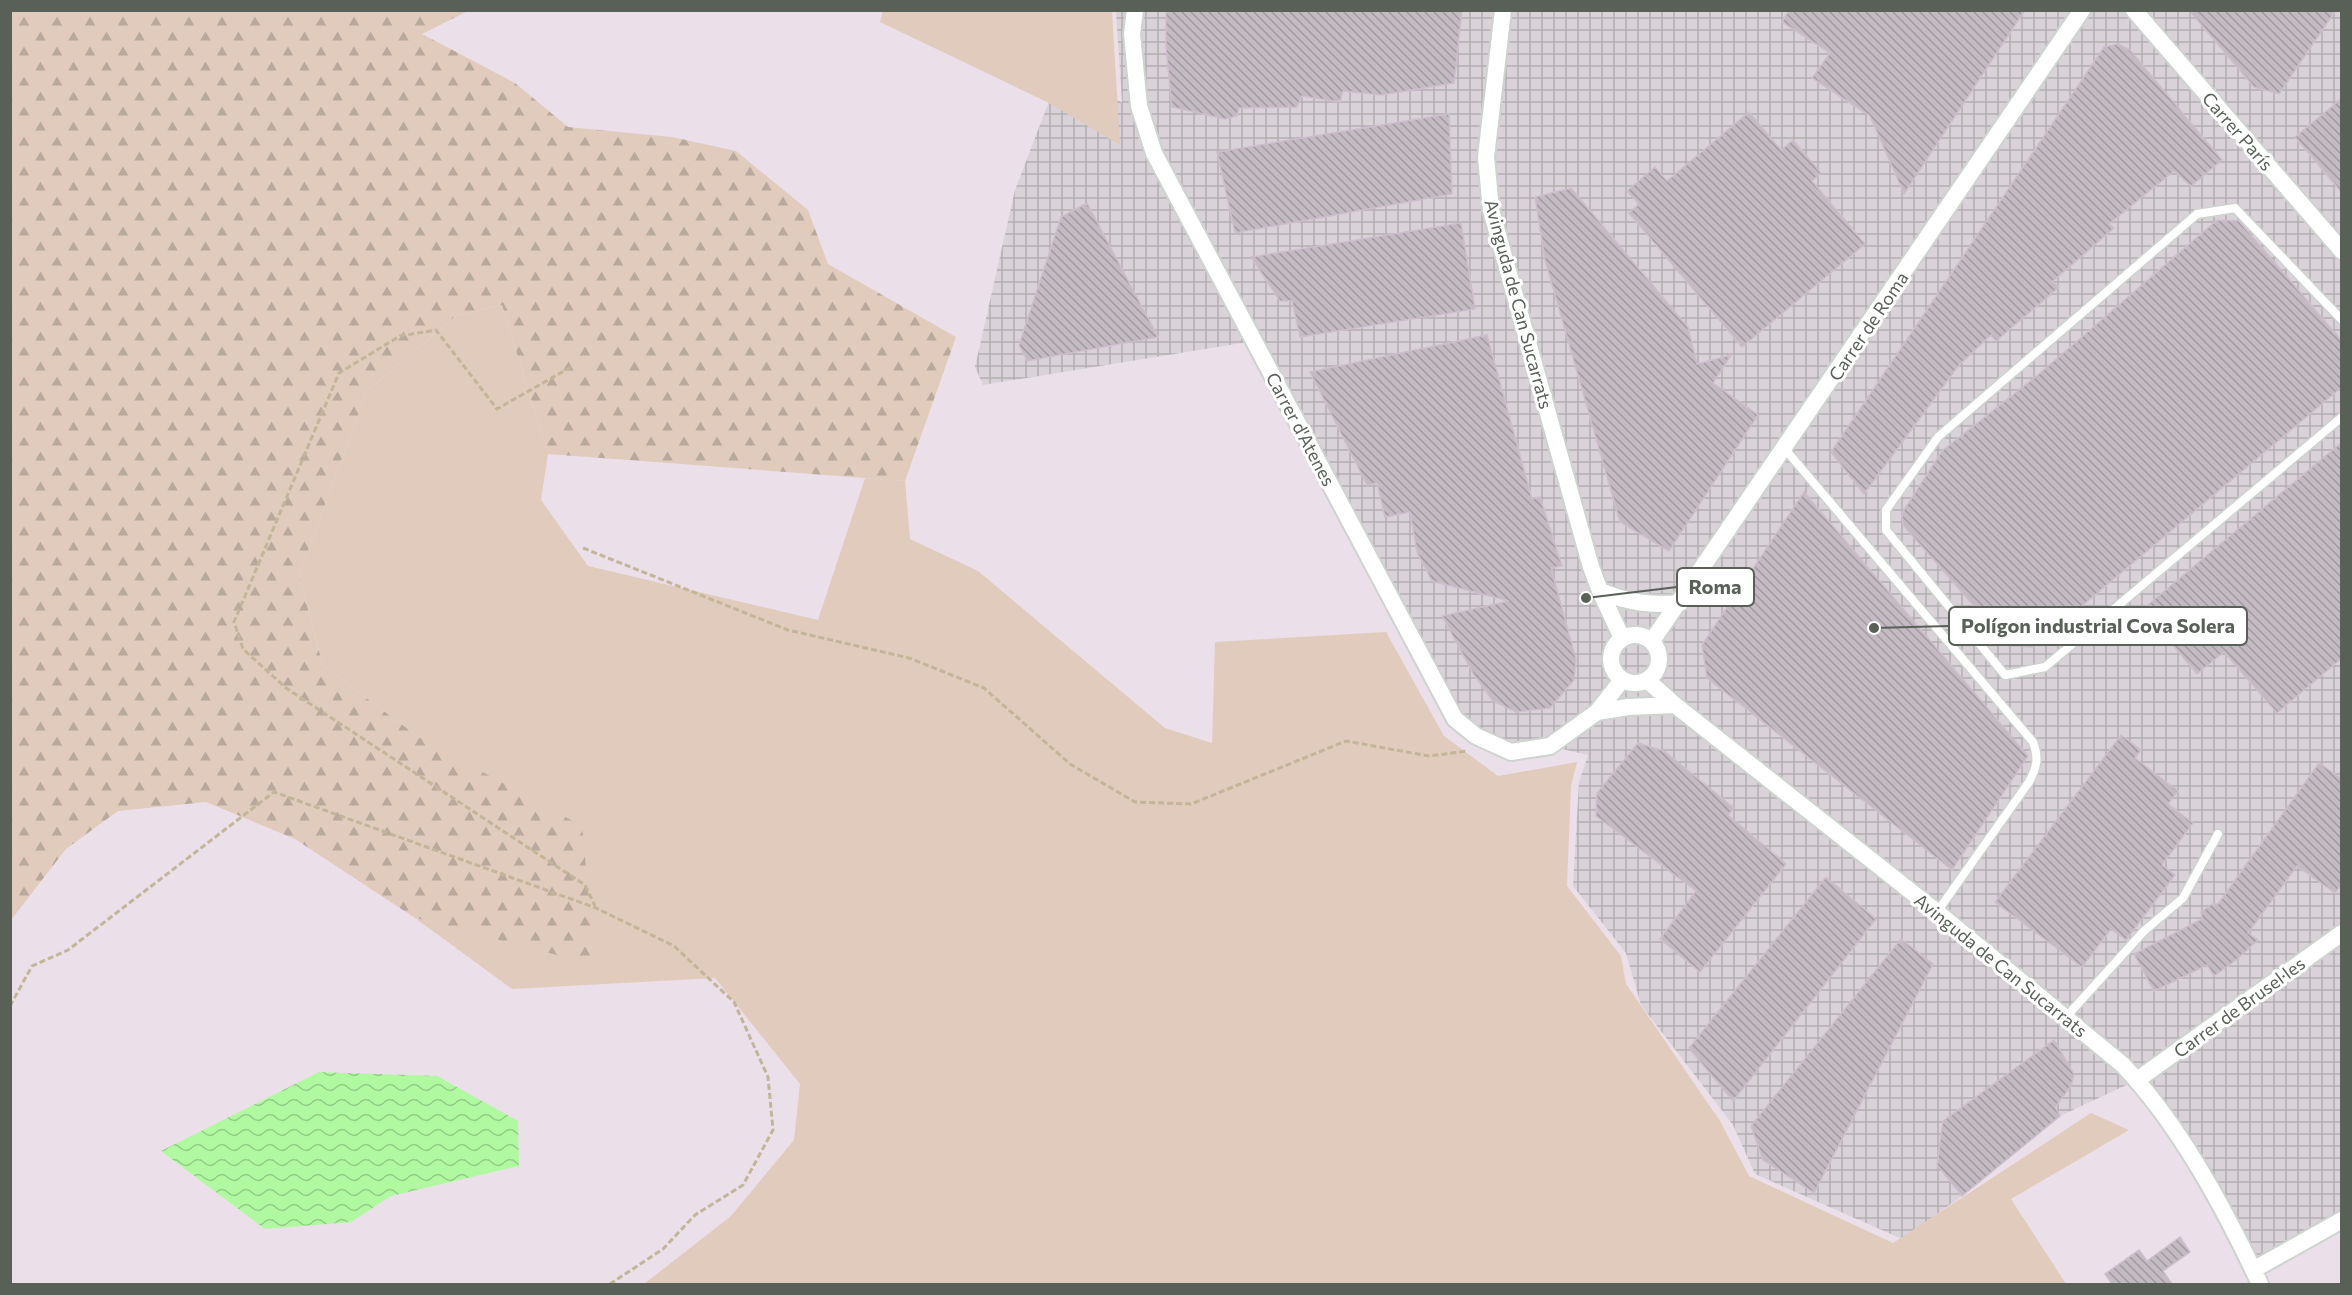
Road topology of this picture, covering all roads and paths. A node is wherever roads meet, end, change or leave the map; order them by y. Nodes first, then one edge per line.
1 (1135, 10) edge
2 (1503, 10) edge
3 (2082, 10) edge
4 (2134, 10) edge
5 (2342, 251) edge
6 (2342, 320) edge
7 (571, 367) dead end
8 (2342, 417) edge
9 (1785, 449) junction
10 (583, 548) dead end
11 (1600, 591) junction
12 (1680, 603) junction
13 (1622, 638) junction
14 (1652, 641) junction
15 (1622, 680) junction
16 (1647, 680) junction
17 (1675, 705) junction
18 (1597, 712) junction
19 (1476, 736) junction
20 (2218, 834) dead end
21 (596, 908) junction
22 (1937, 912) junction
23 (2342, 933) edge
24 (10, 1006) edge
25 (2066, 1017) junction
26 (2137, 1080) junction
27 (2342, 1220) edge
28 (2257, 1277) edge
29 (610, 1284) edge

1 - 19 street, Carrer d'Atenes
2 - 11 street, Avinguda de Can Sucarrats
3 - 9 street, Carrer de Roma
4 - 5 street, Carrer París
6 - 8 lane
7 - 21 path
9 - 12 street, Carrer de Roma
9 - 22 lane
10 - 19 path
11 - 12 street
11 - 13 street, Avinguda de Can Sucarrats
12 - 14 street, Carrer de Roma
13 - 14 street
13 - 15 street
14 - 16 street
15 - 16 street
15 - 18 street
16 - 17 street, Avinguda de Can Sucarrats
17 - 18 street
17 - 22 street, Avinguda de Can Sucarrats
18 - 19 street, Carrer d'Atenes
20 - 25 lane
21 - 24 path
21 - 29 path
22 - 25 street, Avinguda de Can Sucarrats
23 - 26 street, Carrer de Brusel·les
25 - 26 street, Avinguda de Can Sucarrats
26 - 28 street, Avinguda de Can Sucarrats
27 - 28 street

